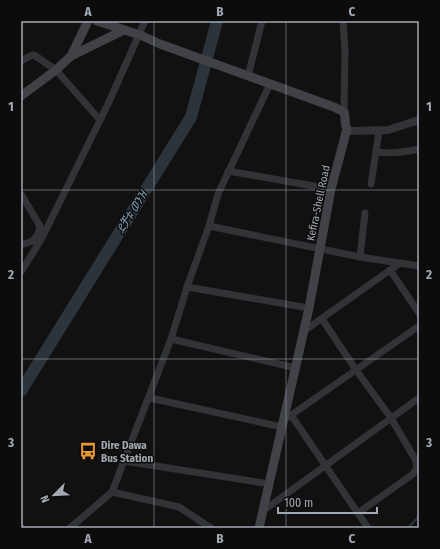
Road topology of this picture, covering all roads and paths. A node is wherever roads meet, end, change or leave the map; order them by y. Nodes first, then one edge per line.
1 (88, 21) edge
2 (97, 21) edge
3 (145, 21) edge
4 (262, 21) edge
5 (343, 21) edge
6 (124, 30) junction
7 (140, 35) junction
8 (71, 56) junction
9 (21, 62) edge
10 (56, 70) junction
11 (248, 76) junction
12 (270, 84) junction
13 (21, 96) edge
14 (344, 112) junction
15 (100, 120) junction
16 (419, 120) edge
17 (347, 129) junction
18 (379, 131) junction
19 (419, 149) edge
20 (376, 152) junction
21 (228, 171) junction
22 (371, 184) dead end
23 (331, 189) junction
24 (21, 194) edge
25 (365, 213) dead end
26 (209, 226) junction
27 (42, 238) junction
28 (33, 241) junction
29 (21, 245) edge
30 (321, 249) junction
31 (360, 257) junction
32 (400, 264) junction
33 (419, 266) edge
34 (390, 270) junction
35 (21, 272) edge
36 (188, 286) junction
37 (309, 308) junction
38 (419, 313) edge
39 (322, 319) junction
40 (419, 326) edge
41 (304, 331) junction
42 (172, 339) junction
43 (296, 368) junction
44 (356, 370) junction
45 (150, 398) junction
46 (419, 398) edge
47 (392, 418) junction
48 (286, 420) junction
49 (124, 461) junction
50 (324, 466) junction
51 (270, 484) junction
52 (112, 492) junction
53 (264, 510) junction
54 (358, 513) junction
55 (70, 528) edge
56 (211, 528) edge
57 (259, 528) edge
58 (368, 528) edge

1 - 8 main road
2 - 6 main road
3 - 7 street
4 - 11 street
5 - 14 street
6 - 7 main road
6 - 8 main road
7 - 11 main road
7 - 15 street
8 - 10 main road
9 - 10 street
10 - 13 main road
10 - 15 street
11 - 12 main road
12 - 14 main road
12 - 21 street
14 - 17 main road, Kefira-Shell Road
15 - 27 street
16 - 18 street
17 - 18 street
17 - 23 main road, Kefira-Shell Road
18 - 20 street
19 - 20 street
20 - 22 street
21 - 23 street
21 - 26 street
23 - 30 main road, Kefira-Shell Road
24 - 28 street
25 - 31 street
26 - 30 street
26 - 36 street
27 - 28 street
27 - 35 street
28 - 29 street
30 - 31 street
30 - 37 main road, Kefira-Shell Road
31 - 32 street
32 - 33 street
32 - 34 street
34 - 38 street
34 - 39 street
36 - 37 street
36 - 42 street
37 - 41 main road, Kefira-Shell Road
39 - 41 street
39 - 44 street
40 - 44 street
41 - 43 main road, Kefira-Shell Road
42 - 43 street
42 - 45 street
43 - 48 main road, Kefira-Shell Road
44 - 47 street
44 - 48 street
45 - 48 street
45 - 49 street
46 - 47 street
47 - 50 street
47 - 54 street
48 - 50 street
48 - 51 main road, Kefira-Shell Road
49 - 51 street
49 - 52 street
50 - 53 street
50 - 54 street
51 - 53 main road, Kefira-Shell Road
52 - 55 street
52 - 56 street
53 - 57 main road, Kefira-Shell Road
54 - 58 street

